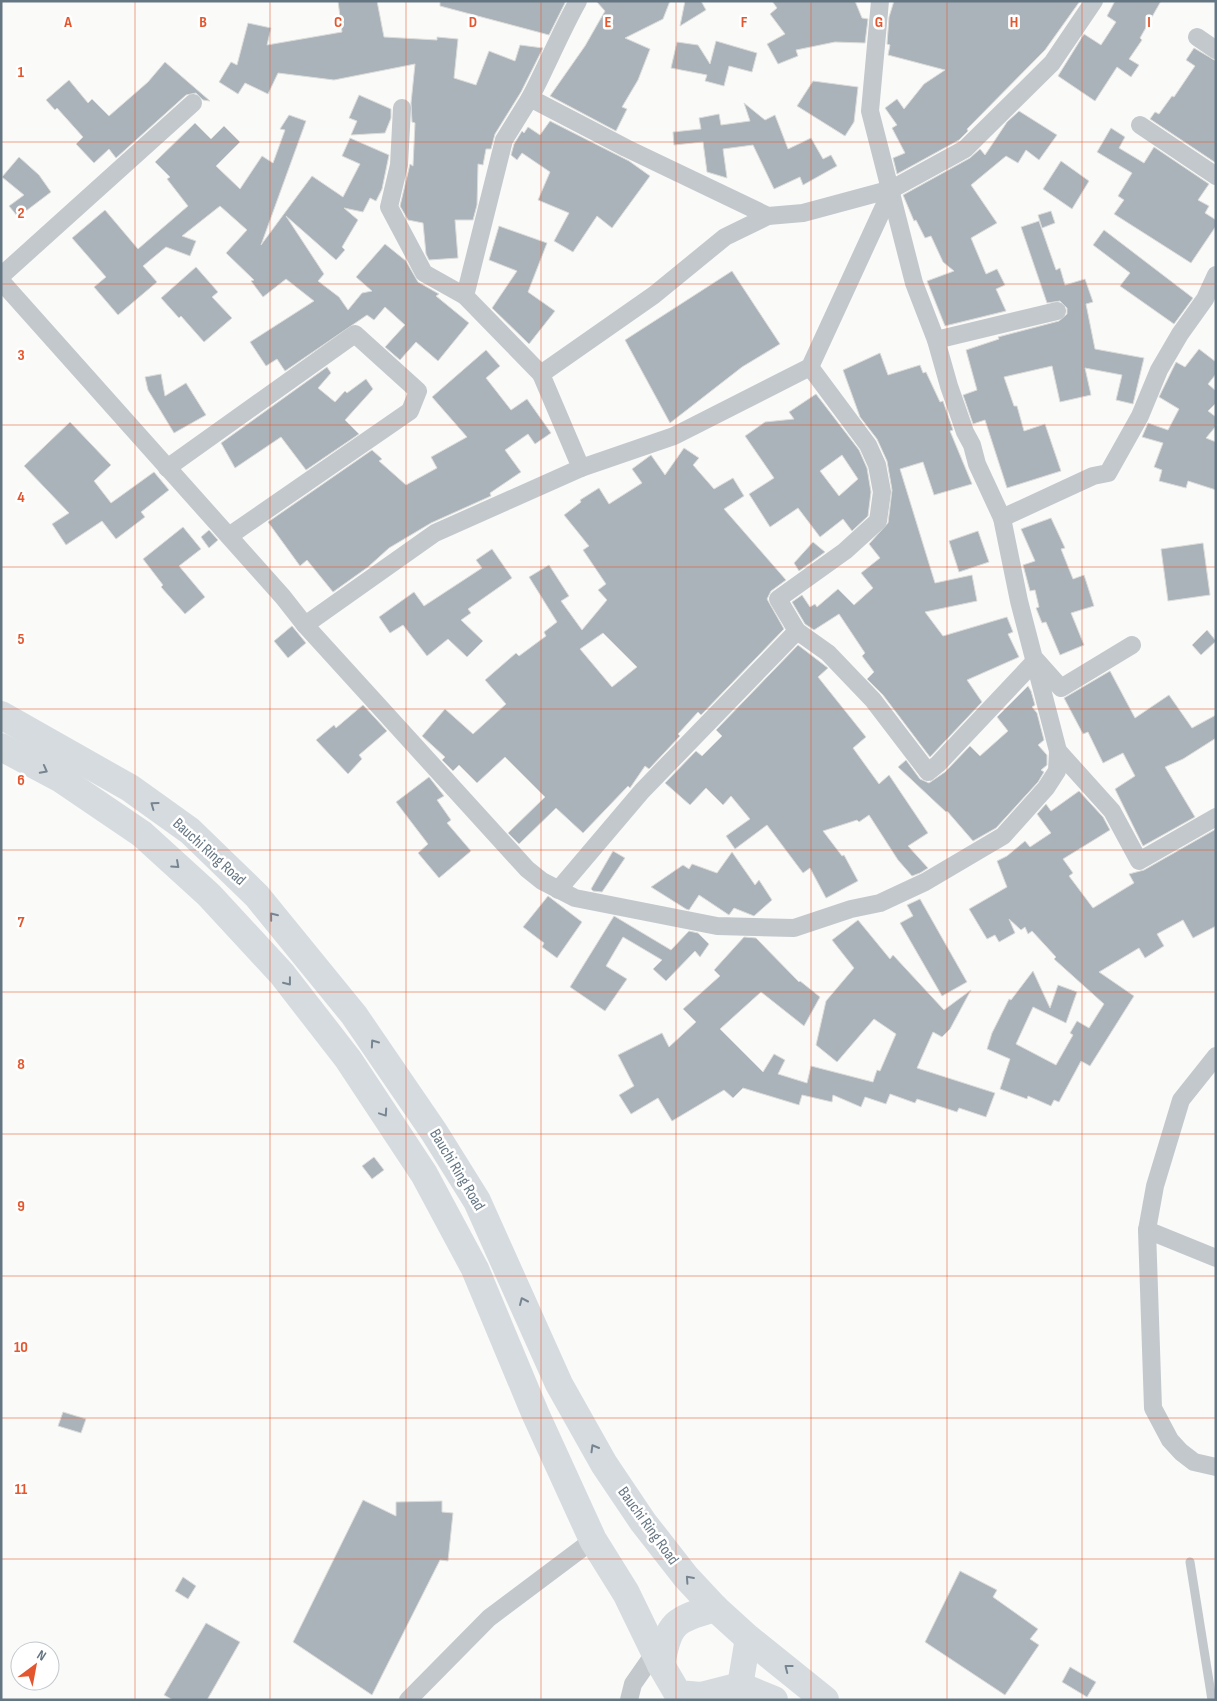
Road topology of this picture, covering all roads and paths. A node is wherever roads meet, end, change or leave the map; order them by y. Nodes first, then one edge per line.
1 (578, 1) edge
2 (880, 1) edge
3 (1094, 1) edge
4 (1197, 38) dead end
5 (1216, 50) edge
6 (530, 98) junction
7 (193, 103) dead end
8 (402, 108) dead end
9 (1140, 125) dead end
10 (1216, 176) edge
11 (892, 189) junction
12 (768, 216) junction
13 (1216, 275) edge
14 (1, 276) edge
15 (1, 281) edge
16 (465, 296) junction
17 (1058, 311) dead end
18 (936, 340) junction
19 (810, 367) junction
20 (541, 374) junction
21 (167, 468) junction
22 (580, 468) junction
23 (1002, 518) junction
24 (229, 536) junction
25 (305, 625) junction
26 (798, 631) junction
27 (1132, 645) dead end
28 (1036, 660) junction
29 (1, 715) edge
30 (1, 747) edge
31 (1058, 751) junction
32 (1216, 817) edge
33 (558, 890) junction
34 (1216, 1056) edge
35 (1147, 1230) junction
36 (1216, 1258) edge
37 (1216, 1468) edge
38 (593, 1540) junction
39 (1190, 1562) dead end
40 (715, 1608) junction
41 (748, 1638) junction
42 (658, 1658) junction
43 (743, 1693) edge
44 (680, 1697) edge
45 (408, 1700) edge
46 (629, 1700) edge
47 (774, 1700) edge
48 (825, 1700) edge
49 (1212, 1700) edge

1 - 6 street
2 - 11 street
3 - 11 street
4 - 5 street
6 - 12 street
6 - 16 street
7 - 14 street
8 - 16 street
9 - 10 street
11 - 12 street
11 - 18 street
11 - 19 street
12 - 20 street
13 - 23 street
15 - 21 street
16 - 20 street
17 - 18 street
18 - 23 street
19 - 22 street
19 - 26 street
20 - 22 street
21 - 24 street
21 - 24 street
22 - 25 street
23 - 28 street
24 - 25 street
25 - 33 street
26 - 28 street
26 - 33 street
27 - 28 street
28 - 31 street
40 -> 29 main road, Bauchi Ring Road
30 -> 38 main road, Bauchi Ring Road
31 - 32 street
31 - 33 street
34 - 35 street
35 - 36 street
35 - 37 street
38 - 42 main road, Bauchi Ring Road
38 - 45 street
39 - 49 lane
40 - 41 main road, Bauchi Ring Road
40 - 42 main road
41 - 43 main road
48 -> 41 main road, Bauchi Ring Road
42 - 44 main road, Bauchi Ring Road
42 - 46 street
43 - 44 main road, Bauchi Ring Road
43 - 47 main road

